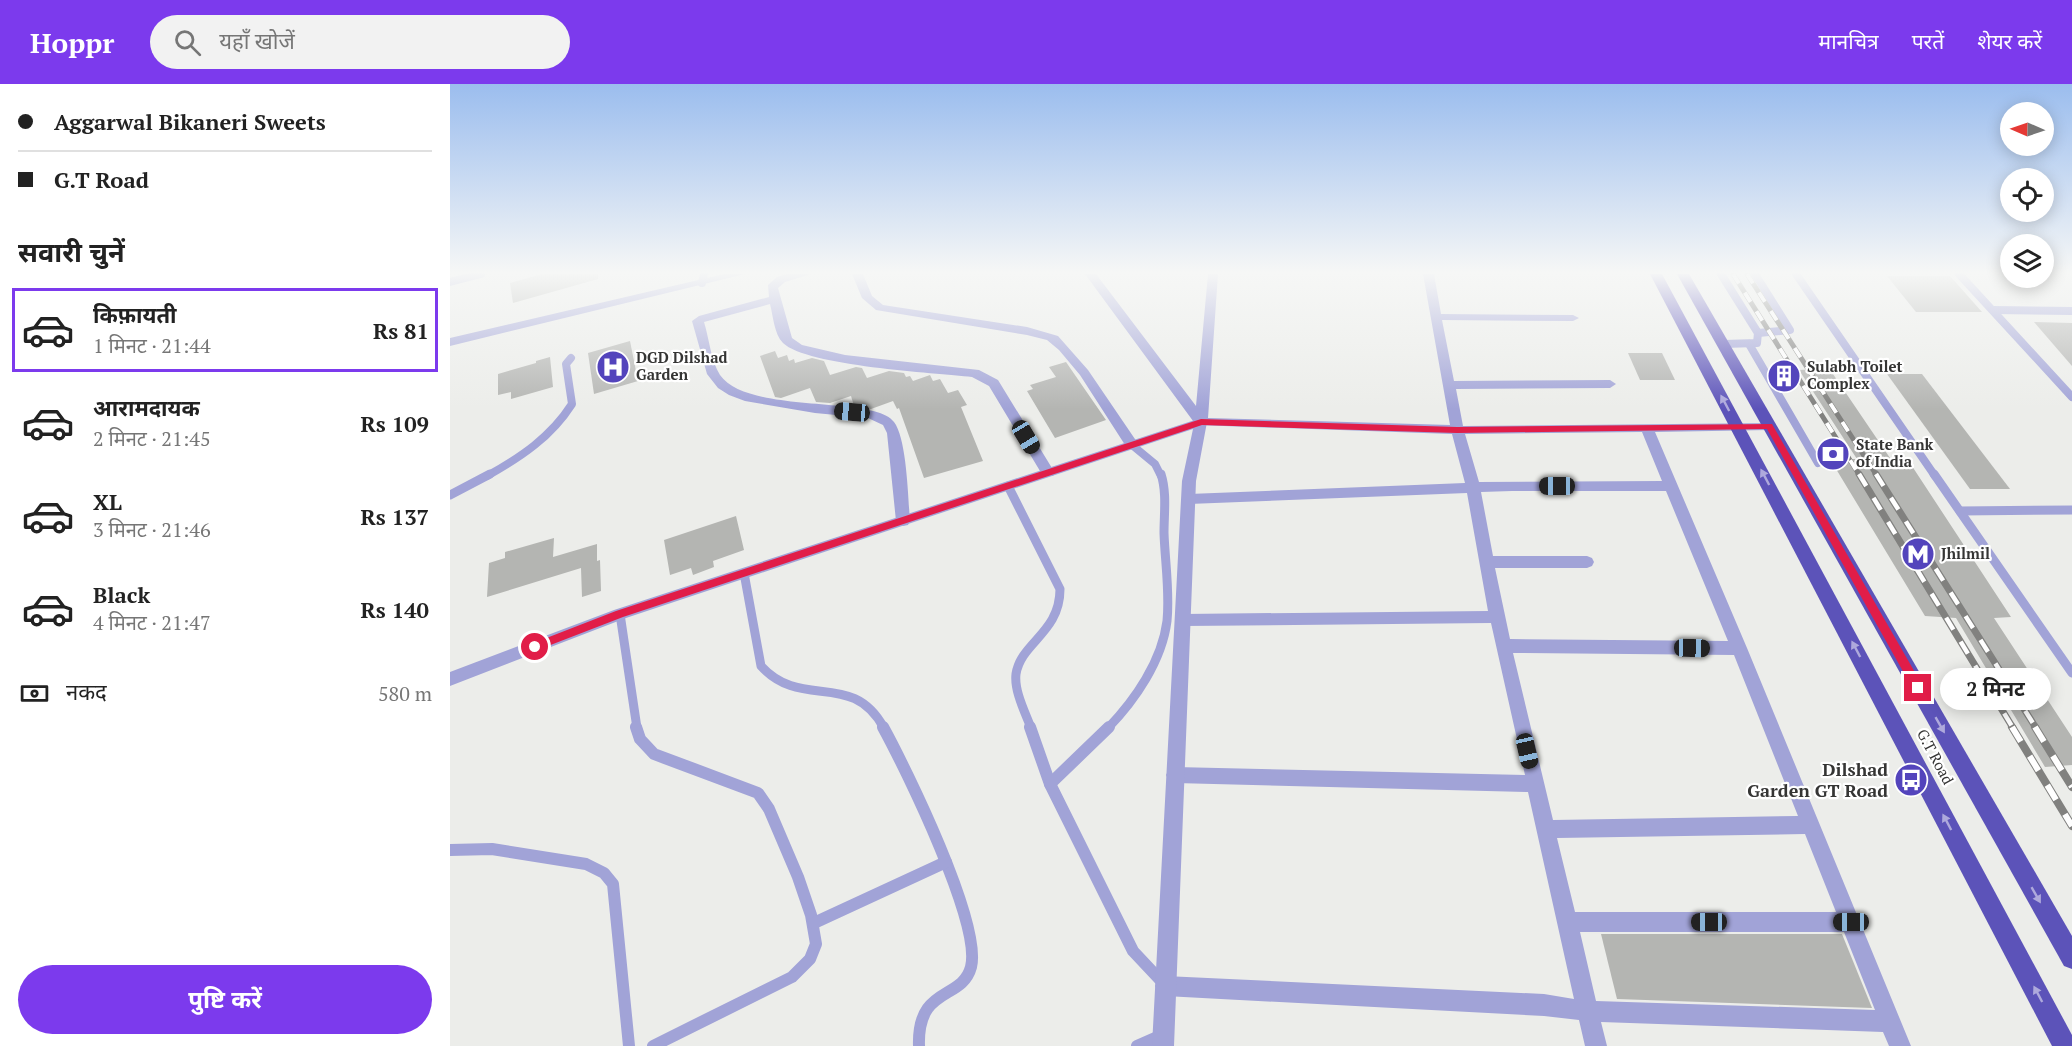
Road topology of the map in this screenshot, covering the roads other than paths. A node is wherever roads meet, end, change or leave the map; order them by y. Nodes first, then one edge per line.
1 (515, 319) edge
2 (541, 319) edge
3 (702, 319) edge
4 (780, 319) edge
5 (950, 319) edge
6 (1124, 319) edge
7 (1209, 319) edge
8 (1436, 319) edge
9 (1680, 319) edge
10 (1709, 319) edge
11 (1749, 319) edge
12 (1784, 319) edge
13 (1827, 319) edge
14 (2001, 319) edge
15 (1758, 333) junction
16 (450, 334) edge
17 (450, 342) edge
18 (1723, 344) junction
19 (1749, 344) junction
20 (571, 358) dead end
21 (1610, 384) dead end
22 (1449, 385) junction
23 (2072, 397) edge
24 (1201, 422) junction
25 (1737, 426) junction
26 (1769, 426) junction
27 (1646, 428) junction
28 (1457, 430) junction
29 (1132, 445) junction
30 (1818, 463) dead end
31 (1048, 473) junction
32 (1008, 486) junction
33 (1671, 486) junction
34 (1473, 487) junction
35 (450, 495) edge
36 (1189, 499) junction
37 (2072, 510) edge
38 (1960, 511) junction
39 (903, 521) junction
40 (1487, 562) junction
41 (1587, 562) dead end
42 (744, 573) junction
43 (620, 614) junction
44 (1497, 617) junction
45 (1183, 620) junction
46 (1504, 646) junction
47 (1739, 648) junction
48 (2072, 673) edge
49 (450, 679) edge
50 (1175, 775) junction
51 (1050, 783) junction
52 (1535, 784) junction
53 (1811, 825) junction
54 (1545, 829) junction
55 (450, 850) edge
56 (946, 862) junction
57 (1567, 922) junction
58 (1851, 922) junction
59 (814, 923) junction
60 (2072, 958) edge
61 (1166, 986) junction
62 (1588, 1011) junction
63 (1890, 1021) junction
64 (1163, 1040) edge
65 (628, 1046) edge
66 (654, 1046) edge
67 (919, 1046) edge
68 (1137, 1046) edge
69 (1596, 1046) edge
70 (1900, 1046) edge
71 (2066, 1046) edge

1 - 16 street
2 - 17 street
3 - 39 street
4 - 31 street
5 - 29 street
6 - 24 street
7 - 24 street
8 - 22 street
25 -> 9 highway, G.T Road
10 - 18 highway, G.T Road
11 - 15 lane
12 - 15 lane
13 - 38 lane
14 - 23 lane
15 - 19 lane
18 - 19 lane
18 - 26 highway, G.T Road
19 - 30 lane
20 - 35 lane
21 - 22 street
22 - 28 street
24 - 28 street
24 - 29 street
24 - 36 street
25 - 26 street
25 - 27 street
71 -> 25 highway, G.T Road
26 -> 60 highway, G.T Road
27 - 28 street
27 - 33 street
28 - 34 street
29 - 31 street
29 - 51 lane
31 - 32 street
32 - 39 street
32 - 51 lane
33 - 34 street
33 - 47 street
34 - 36 street
34 - 40 street
36 - 45 street
37 - 38 lane
38 - 48 lane
39 - 42 street
40 - 41 street
40 - 44 street
42 - 43 street
42 - 56 lane
43 - 49 street
43 - 59 lane
44 - 45 street
44 - 46 street
45 - 50 street
46 - 47 street
46 - 52 street
47 - 53 street
50 - 52 street
50 - 61 street
51 - 61 lane
52 - 54 street
53 - 54 street
53 - 58 street
54 - 57 street
55 - 65 lane
56 - 59 lane
56 - 67 lane
57 - 58 street
57 - 62 street
58 - 63 street
59 - 66 lane
61 - 62 street
61 - 64 street
62 - 63 street
62 - 69 street
63 - 70 street
64 - 68 lane

